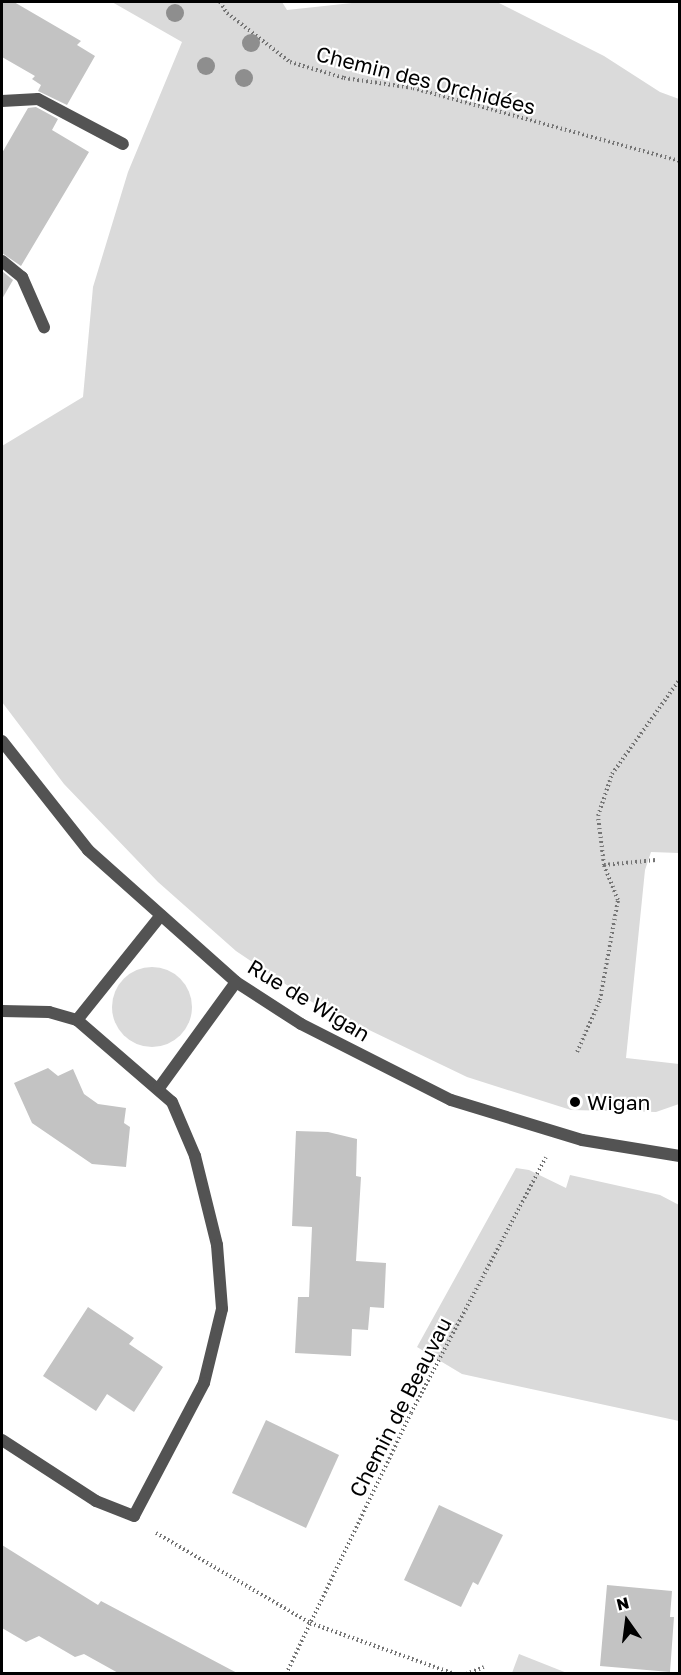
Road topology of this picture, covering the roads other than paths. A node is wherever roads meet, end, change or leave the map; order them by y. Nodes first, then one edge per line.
1 (2, 101) edge
2 (123, 144) dead end
3 (2, 261) edge
4 (44, 327) dead end
5 (2, 741) edge
6 (161, 915) junction
7 (236, 982) junction
8 (2, 1011) edge
9 (77, 1020) junction
10 (159, 1088) junction
11 (680, 1156) edge
12 (2, 1440) edge

1 - 2 street
3 - 4 street
5 - 6 street, Rue de Wigan
6 - 7 street, Rue de Wigan
6 - 9 street
7 - 10 street
7 - 11 street, Rue de Wigan
8 - 9 street
9 - 10 street
10 - 12 street

